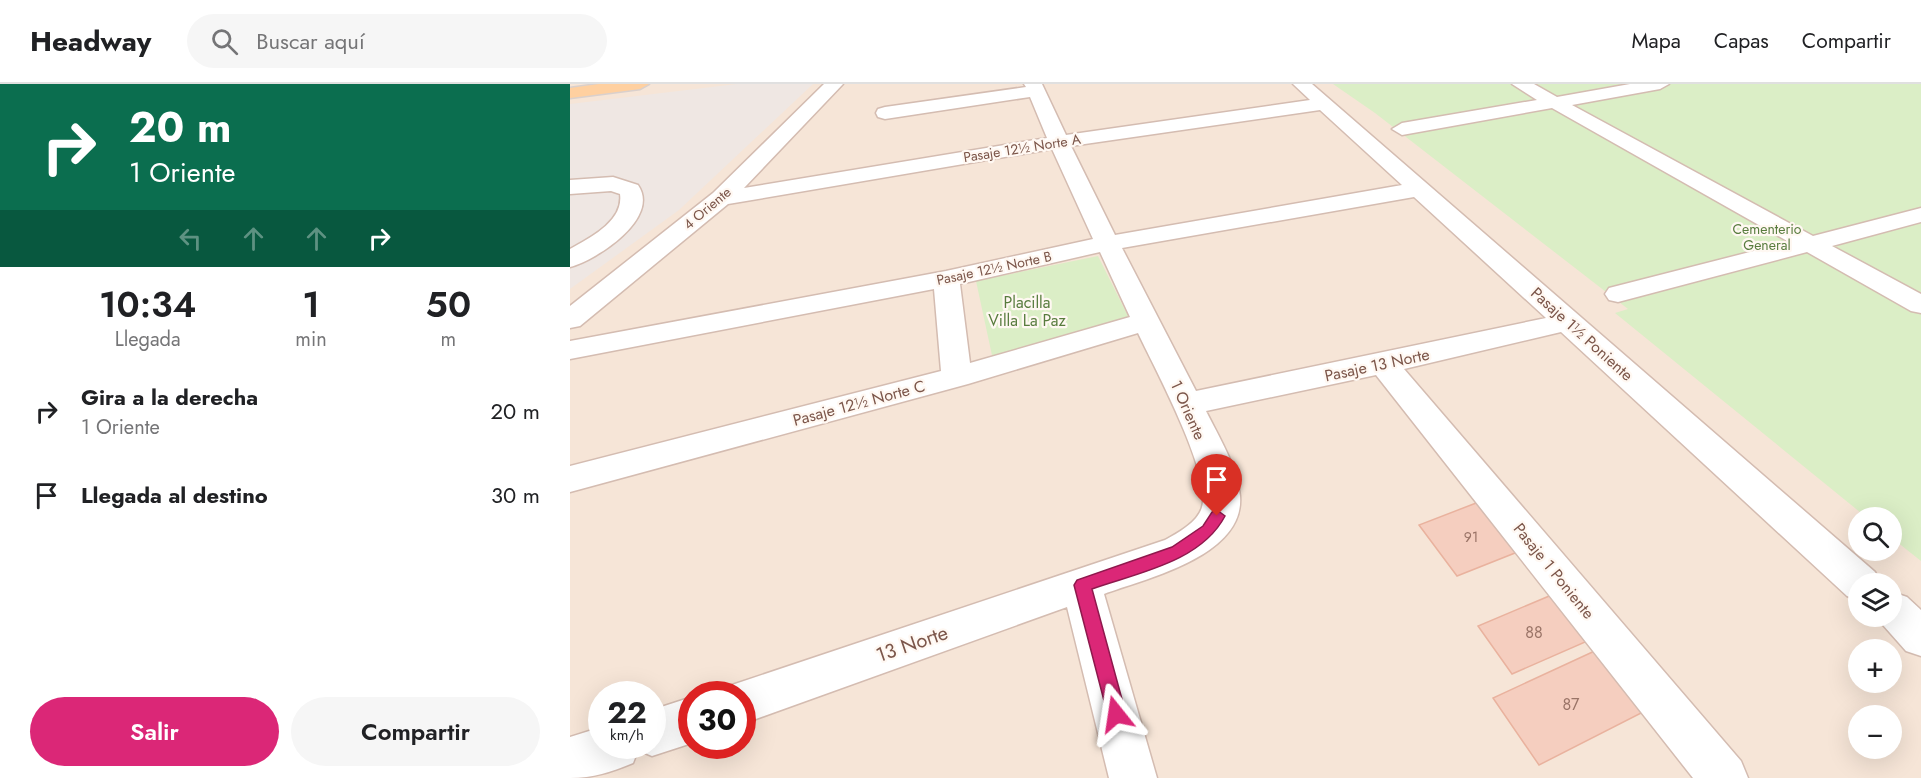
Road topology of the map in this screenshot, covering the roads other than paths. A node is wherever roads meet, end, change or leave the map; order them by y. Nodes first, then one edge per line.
1 (640, 84) edge
2 (834, 84) edge
3 (1302, 84) edge
4 (1521, 84) edge
5 (1660, 84) edge
6 (1035, 87) edge
7 (570, 93) edge
8 (1555, 103) junction
9 (1323, 104) junction
10 (885, 113) dead end
11 (1402, 129) dead end
12 (1061, 142) junction
13 (570, 187) edge
14 (1419, 189) junction
15 (721, 198) junction
16 (1921, 215) edge
17 (1109, 243) junction
18 (1811, 244) junction
19 (570, 259) edge
20 (946, 279) junction
21 (1618, 294) dead end
22 (1921, 305) edge
23 (570, 320) edge
24 (1146, 321) junction
25 (1568, 322) junction
26 (570, 350) edge
27 (1383, 364) junction
28 (957, 377) junction
29 (1186, 404) junction
30 (570, 479) edge
31 (1849, 573) edge
32 (1082, 585) junction
33 (1902, 619) edge
34 (1921, 637) edge
35 (756, 697) edge
36 (1133, 778) edge
37 (1724, 778) edge

1 - 7 main road
2 - 15 street, 4 Oriente
3 - 9 street, Pasaje 1½ Poniente
4 - 8 street
5 - 8 street
6 - 10 street
6 - 12 street, 1 Oriente
8 - 11 street
8 - 18 street
9 - 12 street, Pasaje 12½ Norte A
9 - 14 street, Pasaje 1½ Poniente
12 - 15 street, Pasaje 12½ Norte A
12 - 17 street, 1 Oriente
13 - 19 street
14 - 17 street, Pasaje 12½ Norte B
14 - 25 street, Pasaje 1½ Poniente
15 - 23 street, 4 Oriente
16 - 18 street
17 - 20 street, Pasaje 12½ Norte B
17 - 24 street, 1 Oriente
18 - 21 street
18 - 22 street
20 - 26 street, Pasaje 12½ Norte B
20 - 28 street
24 - 28 street, Pasaje 12½ Norte C
24 - 29 street, 1 Oriente
25 - 27 street, Pasaje 13 Norte
25 - 31 street, Pasaje 1½ Poniente
27 - 29 street, Pasaje 13 Norte
27 - 37 street, Pasaje 1 Poniente
28 - 30 street, Pasaje 12½ Norte C
29 - 32 street, 1 Oriente
32 - 35 street, 13 Norte
32 - 36 street
33 - 34 street

